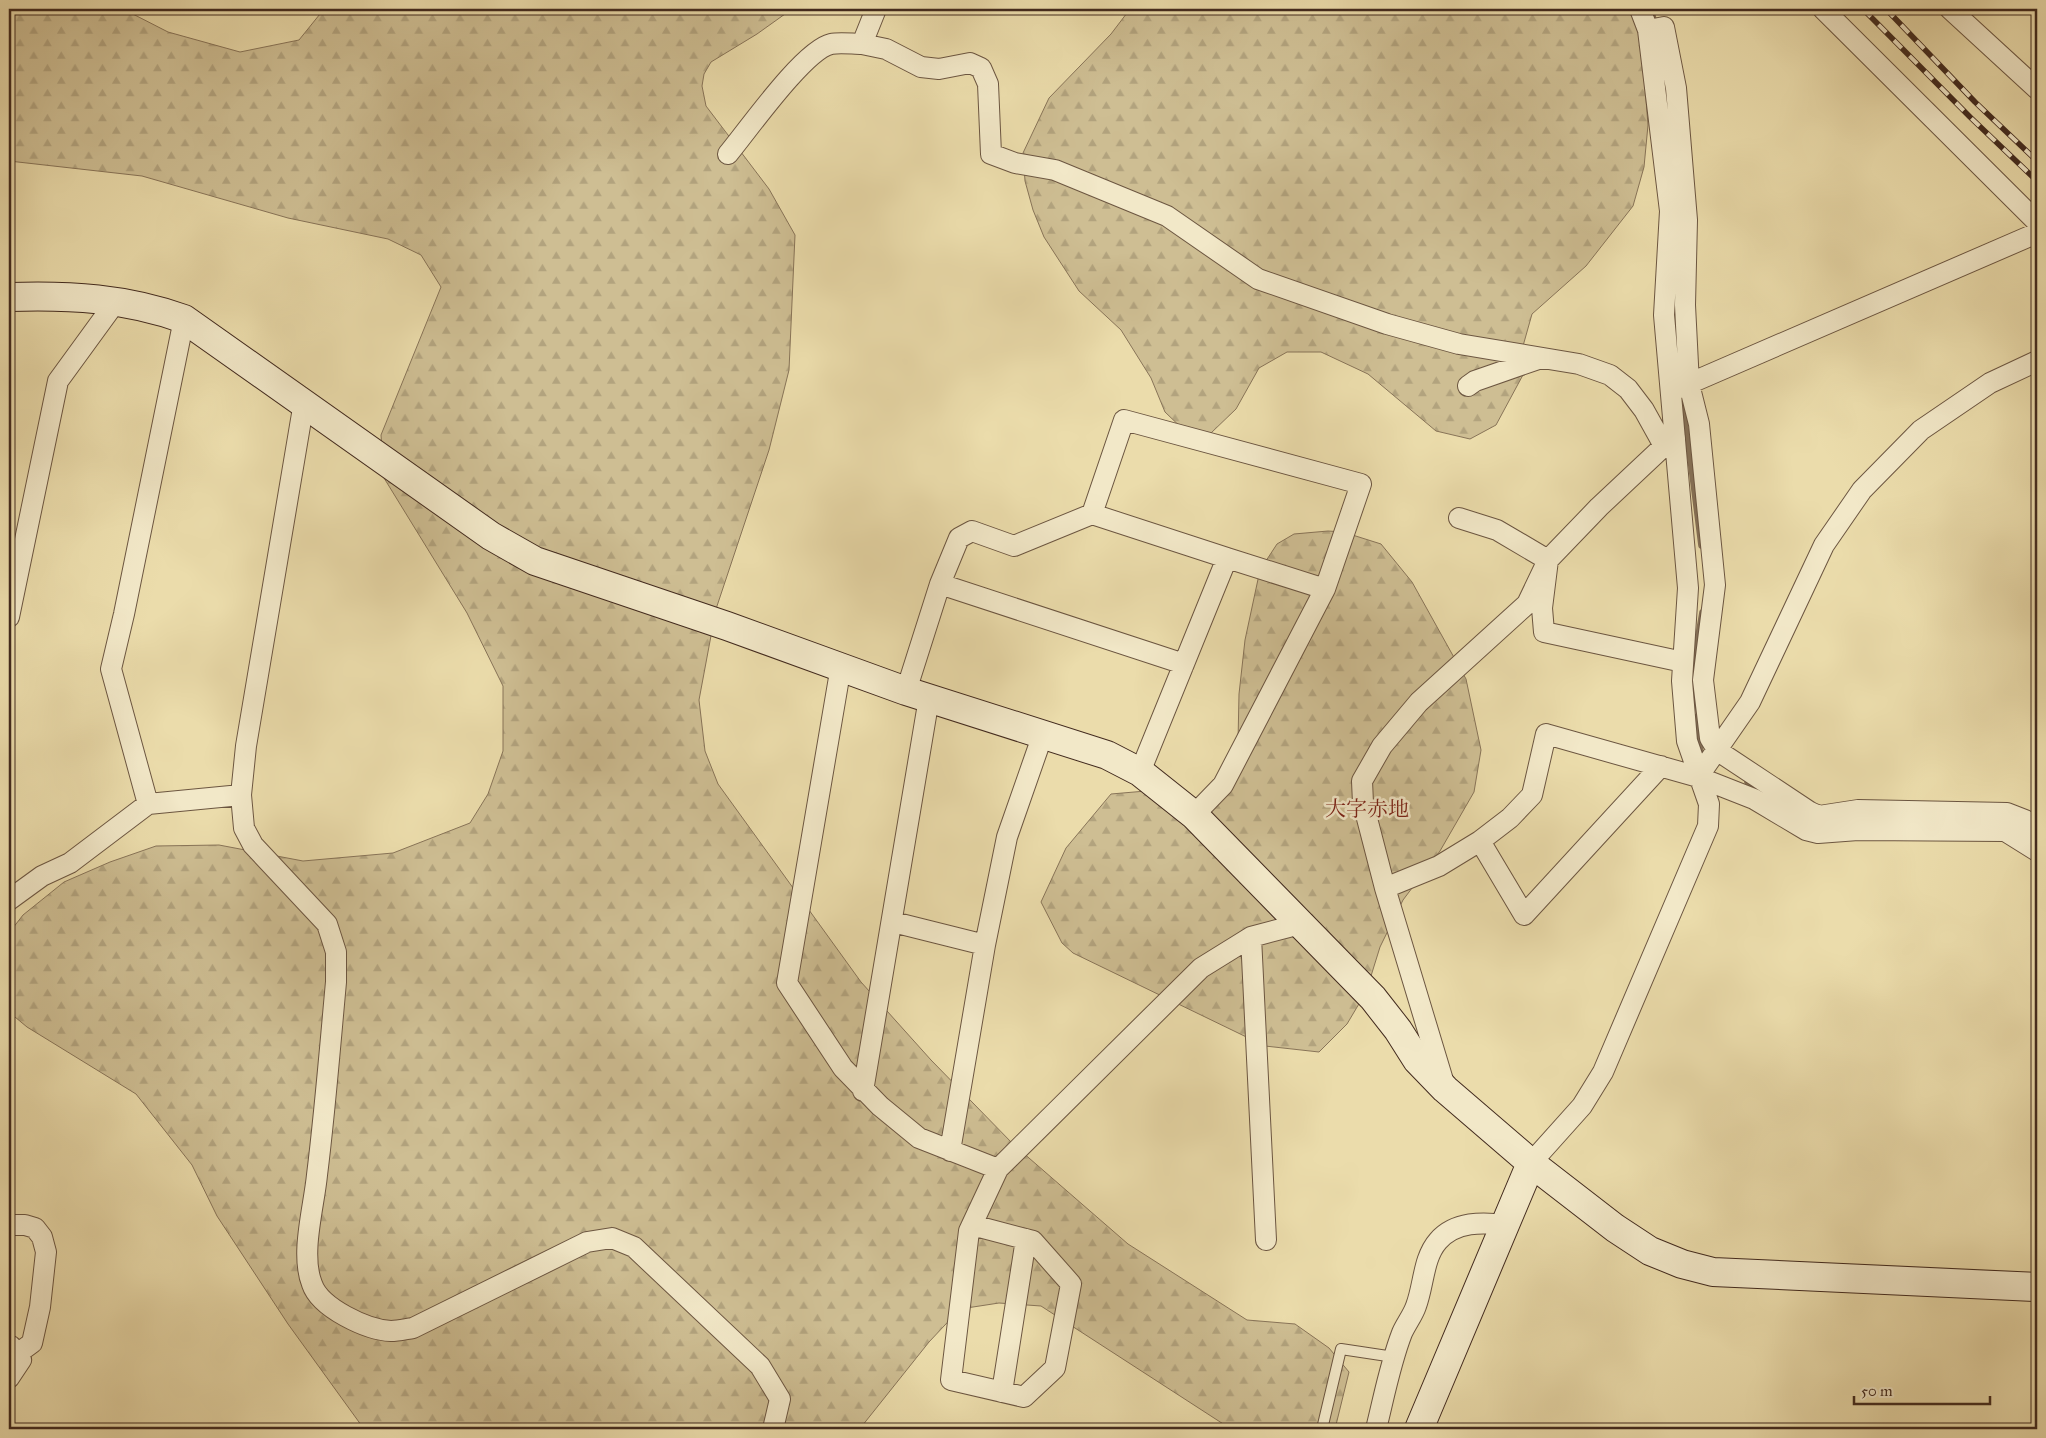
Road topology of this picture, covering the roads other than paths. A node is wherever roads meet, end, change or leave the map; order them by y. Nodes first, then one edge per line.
1 (876, 9) edge
2 (1640, 9) edge
3 (1824, 9) edge
4 (1950, 9) edge
5 (862, 44) junction
6 (2037, 89) edge
7 (728, 154) dead end
8 (2037, 222) edge
9 (2037, 233) edge
10 (9, 297) edge
11 (117, 300) junction
12 (184, 319) junction
13 (1543, 358) junction
14 (2037, 361) edge
15 (1468, 386) dead end
16 (1681, 387) junction
17 (304, 402) junction
18 (1669, 442) junction
19 (1092, 514) junction
20 (1459, 518) dead end
21 (1227, 558) junction
22 (1548, 560) junction
23 (940, 584) junction
24 (1325, 589) junction
25 (9, 617) edge
26 (1683, 662) junction
27 (1184, 664) junction
28 (841, 666) junction
29 (918, 694) junction
30 (1043, 734) junction
31 (1718, 751) junction
32 (1661, 766) junction
33 (1140, 772) junction
34 (1698, 777) junction
35 (241, 795) junction
36 (148, 804) junction
37 (1194, 815) junction
38 (2037, 829) edge
39 (1480, 841) junction
40 (2037, 851) edge
41 (1385, 888) junction
42 (9, 900) edge
43 (893, 922) junction
44 (1300, 924) junction
45 (1250, 937) junction
46 (985, 945) junction
47 (1445, 1089) junction
48 (863, 1091) junction
49 (950, 1151) junction
50 (1531, 1163) junction
51 (998, 1169) junction
52 (972, 1224) junction
53 (9, 1225) edge
54 (1506, 1225) junction
55 (1026, 1239) junction
56 (1266, 1240) dead end
57 (2037, 1287) edge
58 (13, 1349) edge
59 (1394, 1357) junction
60 (9, 1378) edge
61 (1002, 1392) junction
62 (774, 1429) edge
63 (1322, 1429) edge
64 (1376, 1429) edge
65 (1419, 1429) edge

1 - 5 street
2 - 16 street
3 - 8 street
4 - 6 street
5 - 7 street
5 - 13 street
9 - 16 street
10 - 11 street
11 - 12 street
11 - 25 street
12 - 17 street
12 - 36 street
13 - 15 street
13 - 18 street
14 - 31 street
16 - 18 street
16 - 31 street
17 - 28 street
17 - 35 street
18 - 22 street
18 - 26 street
19 - 21 street
19 - 23 street
19 - 24 street
20 - 22 street
21 - 24 street
21 - 27 street
22 - 26 street
22 - 41 street
23 - 27 street
23 - 29 street
24 - 37 street
26 - 34 street
27 - 33 street
28 - 29 street
28 - 48 street
29 - 30 street
29 - 43 street
30 - 33 street
30 - 46 street
31 - 34 street
31 - 38 street
32 - 34 street
32 - 39 street
32 - 39 street
33 - 37 street
34 - 40 street
34 - 50 street
35 - 36 street
35 - 62 street
36 - 42 street
37 - 44 street
39 - 41 street
41 - 47 street
43 - 46 street
43 - 48 street
44 - 45 street
44 - 47 street
45 - 51 street
45 - 56 street
46 - 49 street
47 - 50 street
48 - 49 street
49 - 51 street
50 - 54 street
50 - 57 street
51 - 52 street
52 - 55 street
52 - 61 street
53 - 58 street
54 - 59 street
54 - 65 street
55 - 61 street
55 - 61 street
58 - 60 street
59 - 63 lane
59 - 64 street

